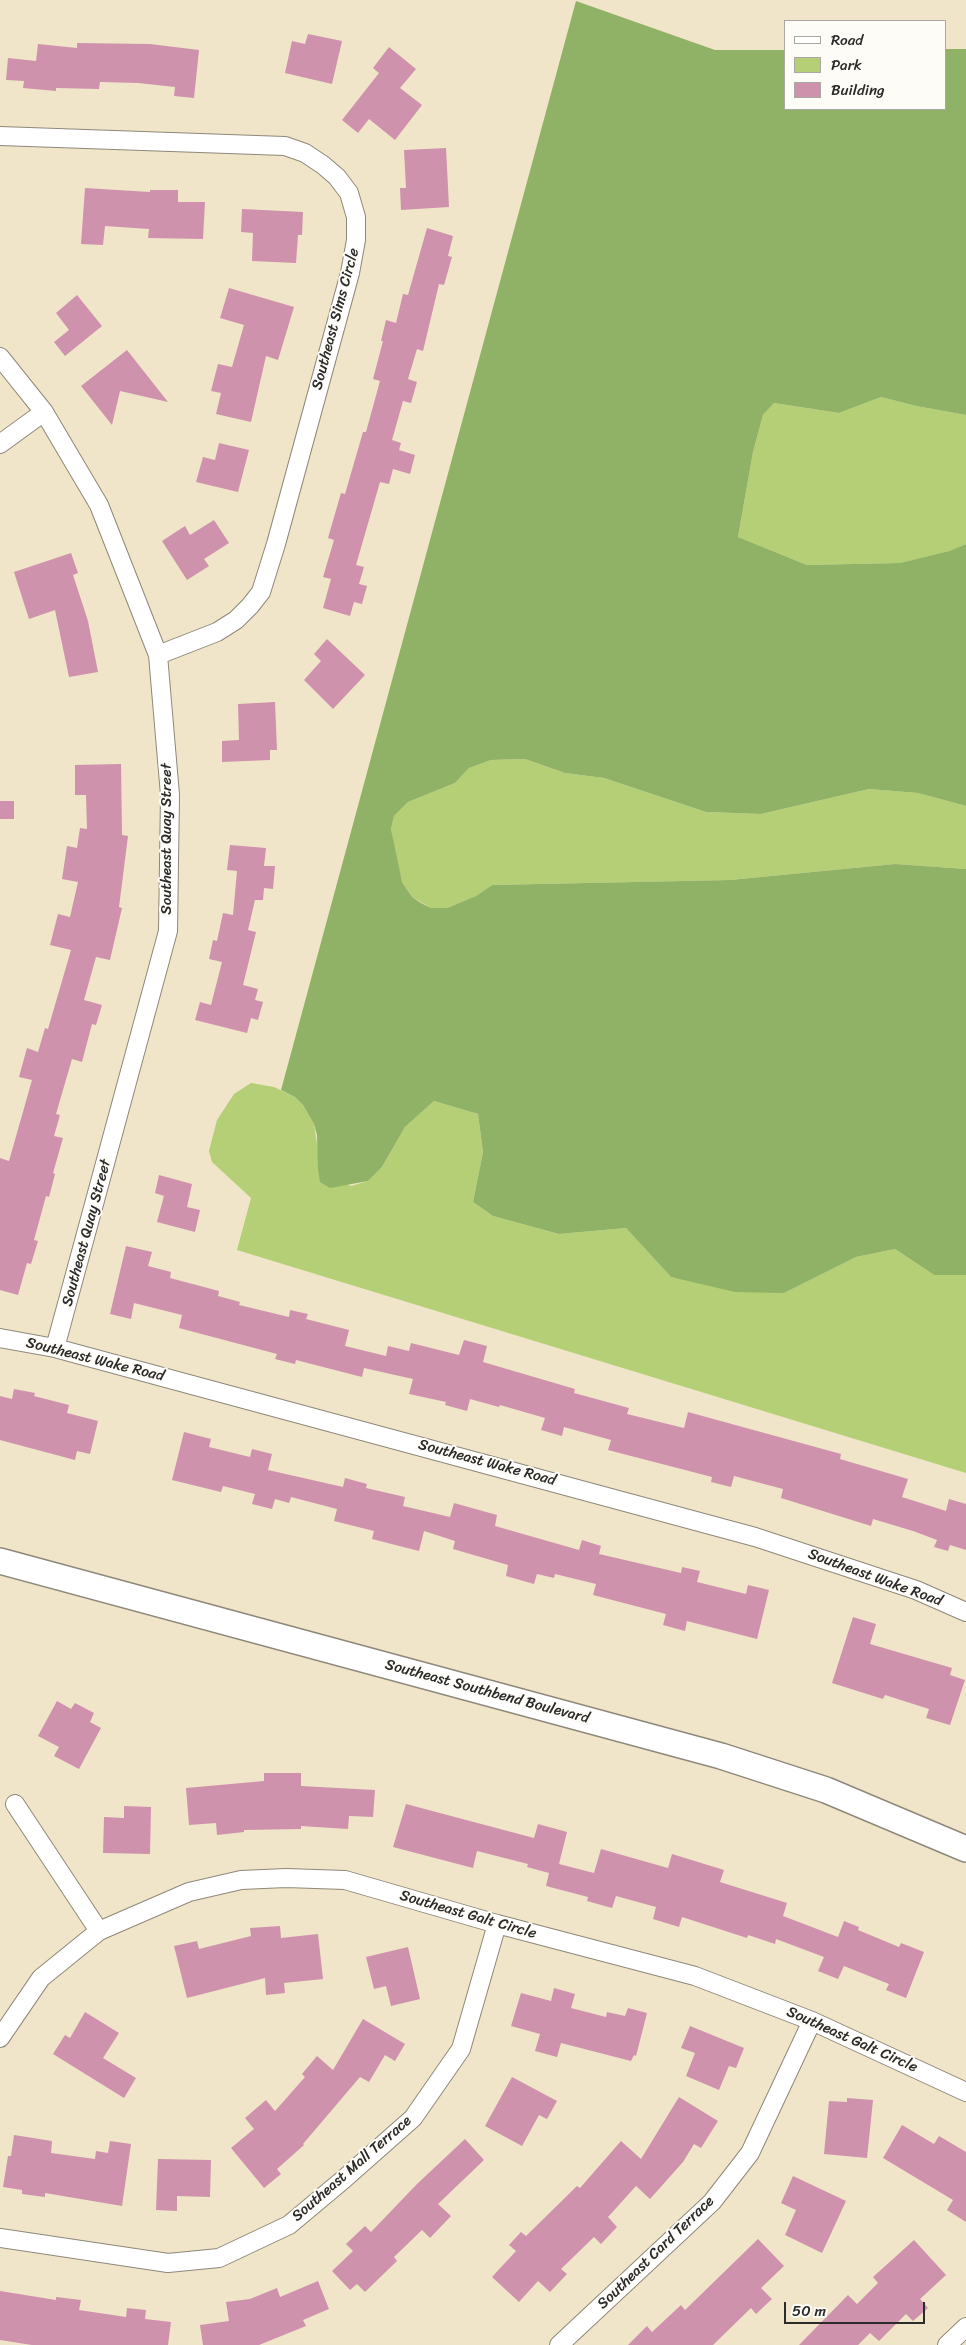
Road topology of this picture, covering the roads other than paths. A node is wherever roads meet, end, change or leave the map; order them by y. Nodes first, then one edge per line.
1 (0, 136) edge
2 (0, 357) edge
3 (44, 412) junction
4 (0, 444) edge
5 (158, 655) junction
6 (0, 1338) edge
7 (55, 1348) junction
8 (0, 1560) edge
9 (966, 1612) edge
10 (15, 1804) dead end
11 (966, 1849) edge
12 (497, 1924) junction
13 (99, 1931) junction
14 (812, 2021) junction
15 (0, 2038) edge
16 (966, 2092) edge
17 (0, 2238) edge
18 (966, 2327) edge
19 (559, 2345) edge
20 (947, 2345) edge

1 - 5 street, Southeast Sims Circle
2 - 3 street, Southeast Quay Street
3 - 4 street
3 - 5 street, Southeast Quay Street
5 - 7 street, Southeast Quay Street
6 - 7 street, Southeast Wake Road
7 - 9 street, Southeast Wake Road
8 - 11 street, Southeast Southbend Boulevard
10 - 13 street
12 - 13 street, Southeast Galt Circle
12 - 14 street, Southeast Galt Circle
12 - 17 street, Southeast Mall Terrace
13 - 15 street, Southeast Galt Circle
14 - 16 street, Southeast Galt Circle
14 - 19 street, Southeast Card Terrace
18 - 20 street

